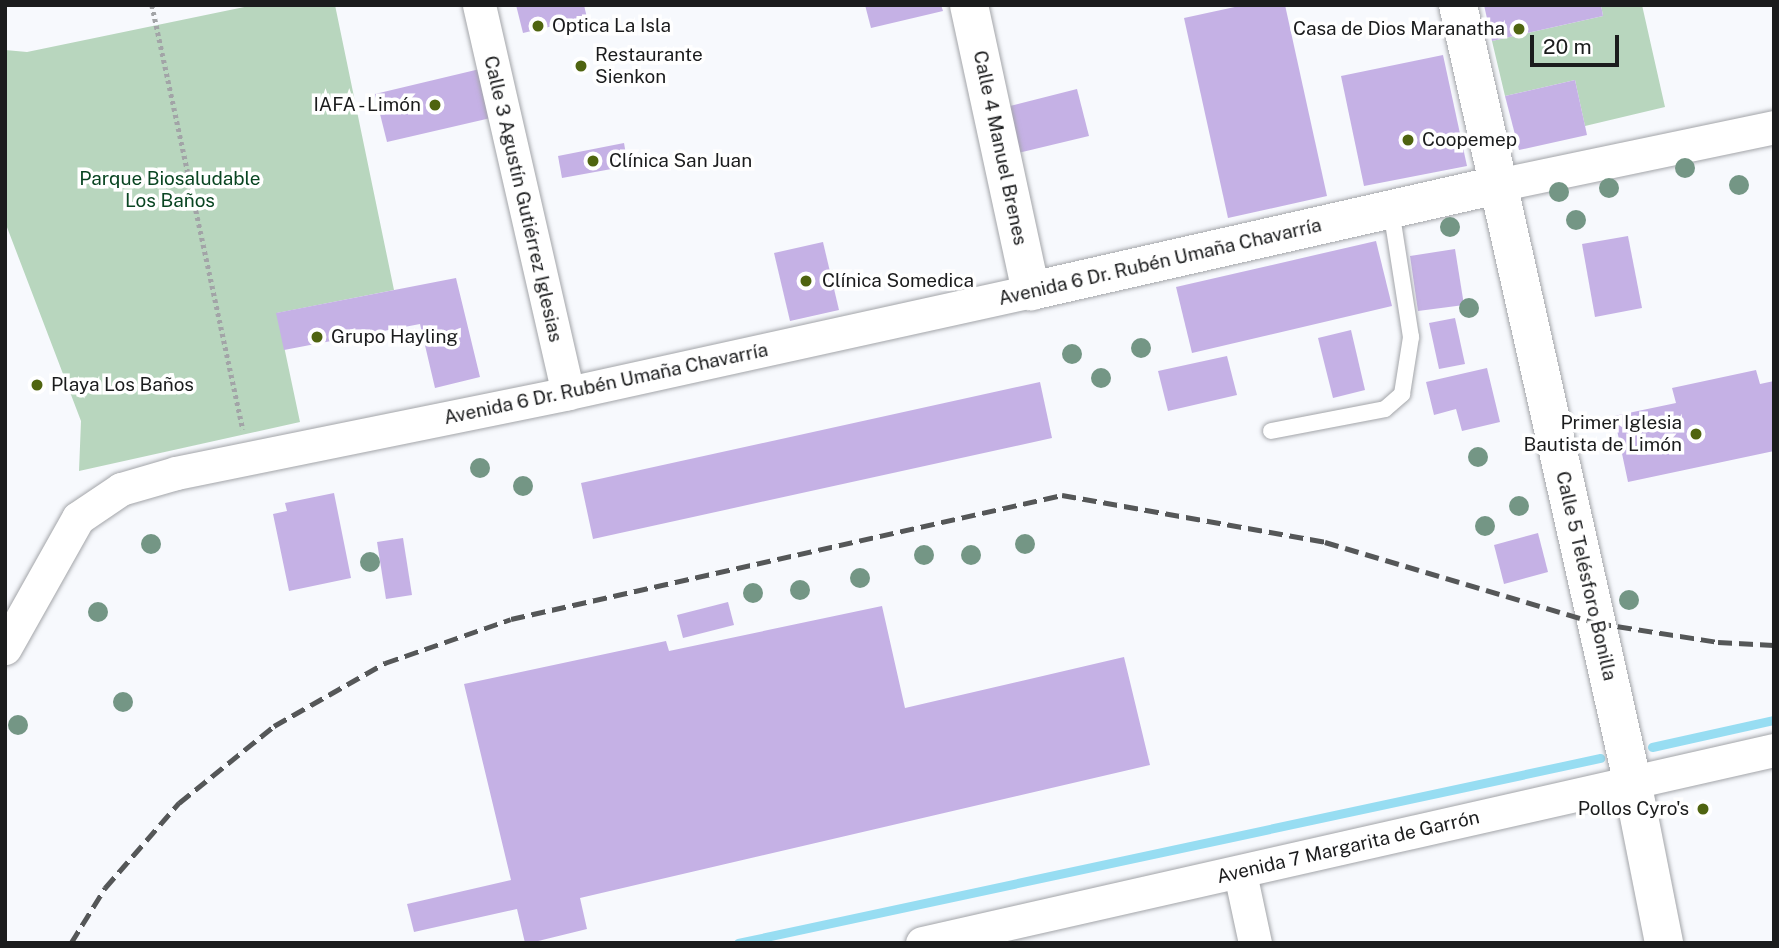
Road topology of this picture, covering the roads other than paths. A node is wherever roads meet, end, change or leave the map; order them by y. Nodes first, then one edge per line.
1 (479, 5) edge
2 (969, 5) edge
3 (1458, 5) edge
4 (1774, 127) edge
5 (1497, 185) junction
6 (1391, 209) junction
7 (1031, 291) junction
8 (568, 393) junction
9 (1271, 431) dead end
10 (5, 648) edge
11 (1774, 750) edge
12 (1632, 781) junction
13 (1240, 873) junction
14 (922, 943) edge
15 (1255, 943) edge
16 (1664, 943) edge

1 - 8 street, Calle 3 Agustín Gutiérrez Iglesias
2 - 7 main road, Calle 4 Manuel Brenes
3 - 5 main road, Calle 5 Telésforo Bonilla
4 - 5 street, Avenida 6 Dr. Rubén Umaña Chavarría
5 - 6 main road, Avenida 6 Dr. Rubén Umaña Chavarría
5 - 12 main road, Calle 5 Telésforo Bonilla
6 - 7 main road, Avenida 6 Dr. Rubén Umaña Chavarría
6 - 9 lane
7 - 8 street, Avenida 6 Dr. Rubén Umaña Chavarría
8 - 10 street, Avenida 6 Dr. Rubén Umaña Chavarría
11 - 12 street, Avenida 7 Margarita de Garrón
12 - 13 street, Avenida 7 Margarita de Garrón
12 - 16 main road, Calle 5 Telésforo Bonilla
13 - 14 street, Avenida 7 Margarita de Garrón
13 - 15 street

